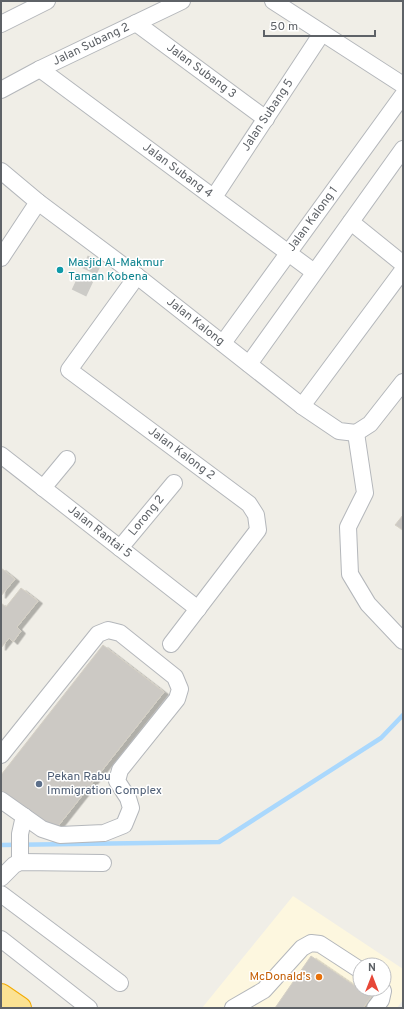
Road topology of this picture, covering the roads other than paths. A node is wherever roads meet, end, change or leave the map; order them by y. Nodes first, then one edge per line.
1 (47, 1) edge
2 (182, 1) edge
3 (273, 1) edge
4 (136, 23) junction
5 (1, 24) edge
6 (322, 33) junction
7 (40, 69) junction
8 (403, 85) edge
9 (1, 90) edge
10 (403, 95) edge
11 (266, 119) junction
12 (403, 149) edge
13 (1, 171) edge
14 (214, 197) junction
15 (38, 202) junction
16 (351, 222) junction
17 (289, 253) junction
18 (1, 258) edge
19 (403, 264) edge
20 (403, 270) edge
21 (314, 272) junction
22 (137, 276) junction
23 (223, 344) junction
24 (249, 364) junction
25 (403, 382) edge
26 (302, 406) junction
27 (356, 433) junction
28 (1, 455) edge
29 (67, 459) dead end
30 (174, 483) dead end
31 (44, 488) junction
32 (120, 548) junction
33 (198, 609) junction
34 (403, 641) edge
35 (171, 644) dead end
36 (1, 755) edge
37 (1, 800) edge
38 (24, 816) junction
39 (20, 862) junction
40 (103, 863) dead end
41 (1, 878) edge
42 (1, 894) edge
43 (1, 939) edge
44 (352, 965) edge
45 (120, 983) dead end
46 (1, 994) edge
47 (382, 997) edge
48 (243, 1006) edge
49 (20, 1008) edge
50 (89, 1008) edge
51 (375, 1008) edge

1 - 5 street
2 - 4 street, Jalan Subang 2
3 - 6 street
4 - 7 street, Jalan Subang 2
4 - 11 street, Jalan Subang 3
6 - 8 street
6 - 11 street, Jalan Subang 5
7 - 9 street, Jalan Subang 2
7 - 14 street, Jalan Subang 4
10 - 17 street, Jalan Kalong 1
11 - 14 street, Jalan Subang 5
12 - 16 street
13 - 15 street, Jalan Kalong
14 - 17 street, Jalan Subang 4
15 - 18 street
15 - 22 street, Jalan Kalong
16 - 19 street
16 - 21 street
17 - 21 street, Jalan Subang 4
17 - 23 street, Jalan Kalong 1
20 - 26 street
21 - 24 street
22 - 23 street, Jalan Kalong
22 - 33 street, Jalan Kalong 2
23 - 24 street, Jalan Kalong
24 - 26 street, Jalan Kalong
25 - 27 street
26 - 27 street, Jalan Kalong
27 - 34 street
28 - 31 street, Jalan Rantai 5
29 - 31 street
30 - 32 street, Lorong 2
31 - 32 street, Jalan Rantai 5
32 - 33 street, Jalan Rantai 5
33 - 35 street, Jalan Kalong 2
36 - 38 street
37 - 38 street
38 - 39 street
39 - 40 street
39 - 41 street
42 - 45 street
43 - 50 street
44 - 48 street
46 - 49 highway
47 - 51 street

